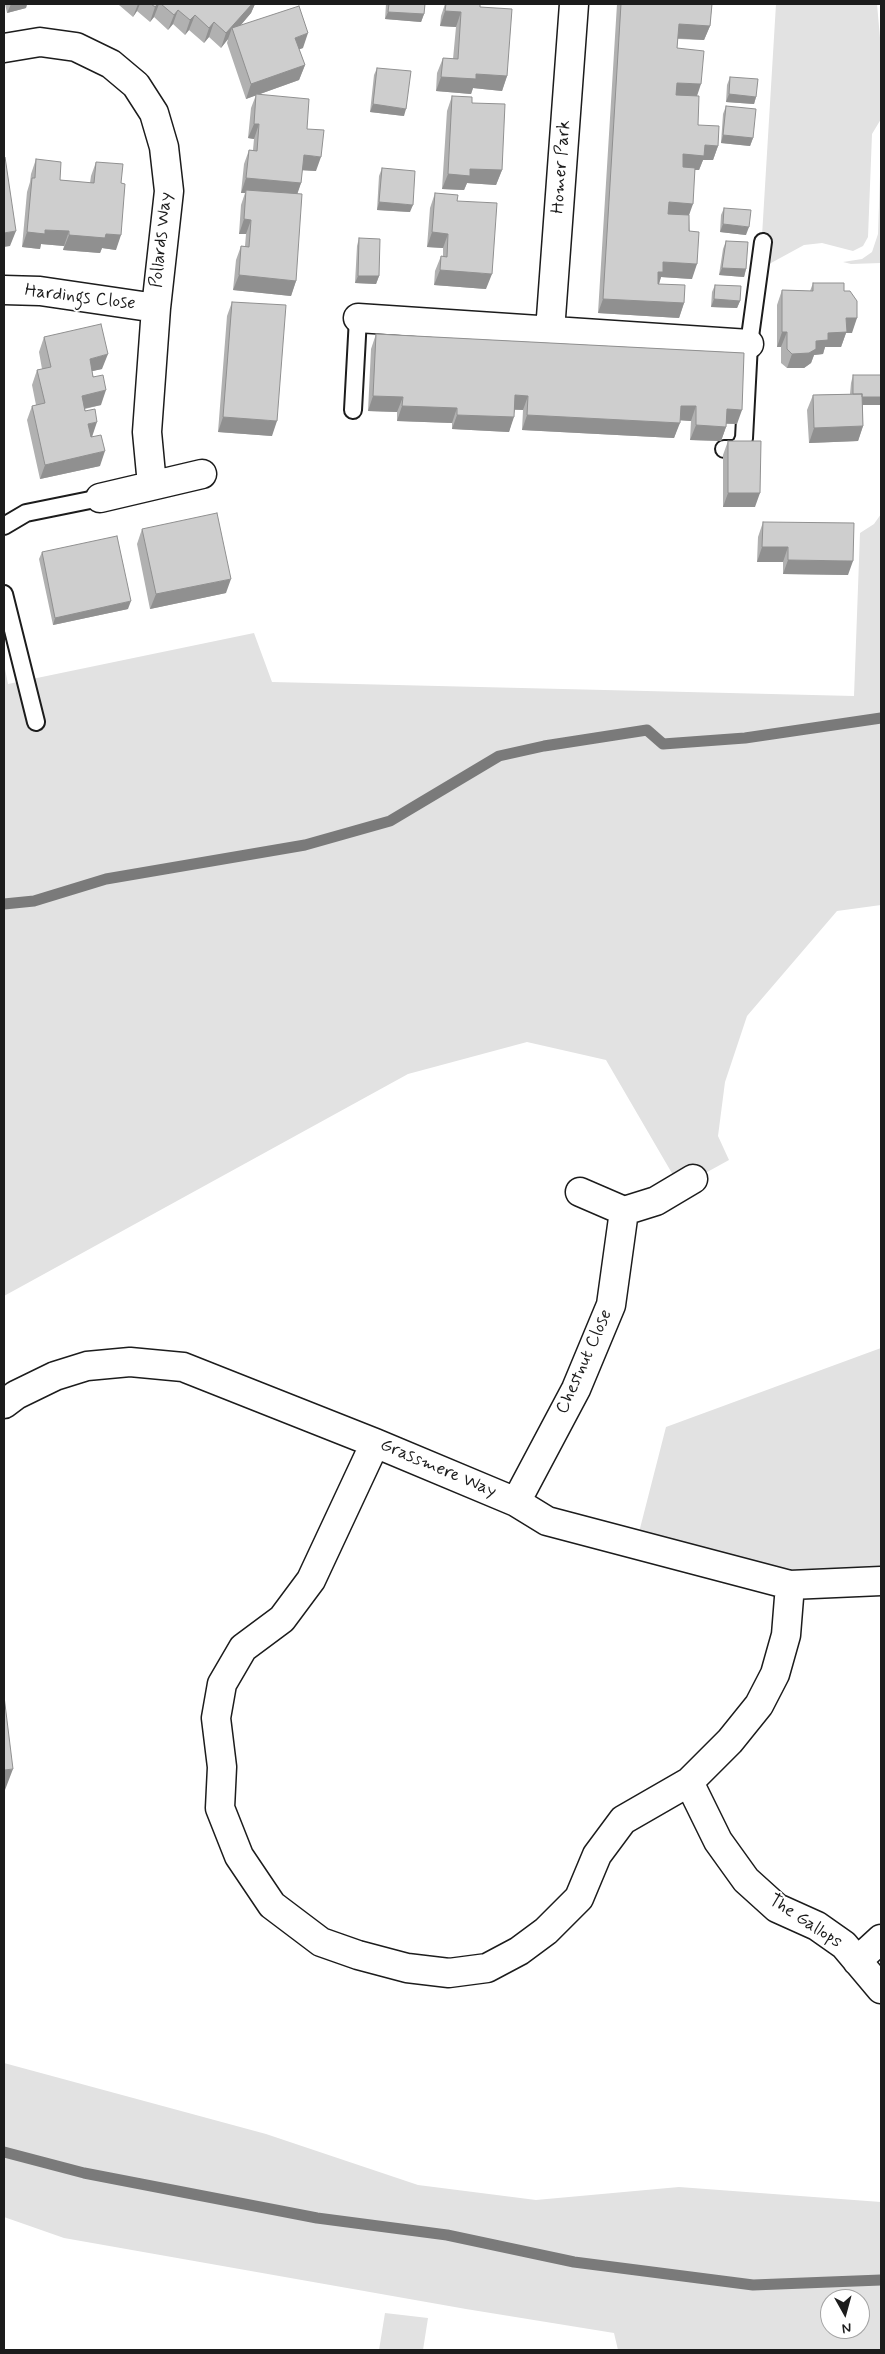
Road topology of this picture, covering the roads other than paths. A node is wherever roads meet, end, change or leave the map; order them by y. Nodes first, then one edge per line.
1 (574, 4) edge
2 (4, 48) edge
3 (763, 242) dead end
4 (4, 290) edge
5 (156, 308) junction
6 (358, 318) joint
7 (550, 331) junction
8 (749, 344) junction
9 (353, 410) dead end
10 (724, 449) dead end
11 (202, 474) dead end
12 (152, 485) junction
13 (100, 498) joint
14 (4, 526) edge
15 (4, 594) edge
16 (36, 722) dead end
17 (693, 1179) dead end
18 (580, 1192) dead end
19 (624, 1211) junction
20 (4, 1404) edge
21 (375, 1442) junction
22 (516, 1502) junction
23 (881, 1581) edge
24 (790, 1585) junction
25 (689, 1782) junction
26 (881, 1939) edge
27 (857, 1961) junction
28 (881, 1989) edge

1 - 7 street, Homer Park
2 - 5 street, Pollards Way
3 - 8 lane
4 - 5 street, Hardings Close
5 - 12 street, Pollards Way
6 - 7 street
6 - 9 lane
7 - 8 street
8 - 10 lane
11 - 12 street
12 - 13 street
13 - 14 lane
15 - 16 lane
17 - 19 street
18 - 19 street
19 - 22 street, Chestnut Close
20 - 21 street, Grassmere Way
21 - 22 street, Grassmere Way
21 - 25 street
22 - 24 street, Grassmere Way
23 - 24 street, Grassmere Way
24 - 25 street
25 - 27 street, The Gallops
26 - 27 street, The Gallops
27 - 28 street, The Gallops

